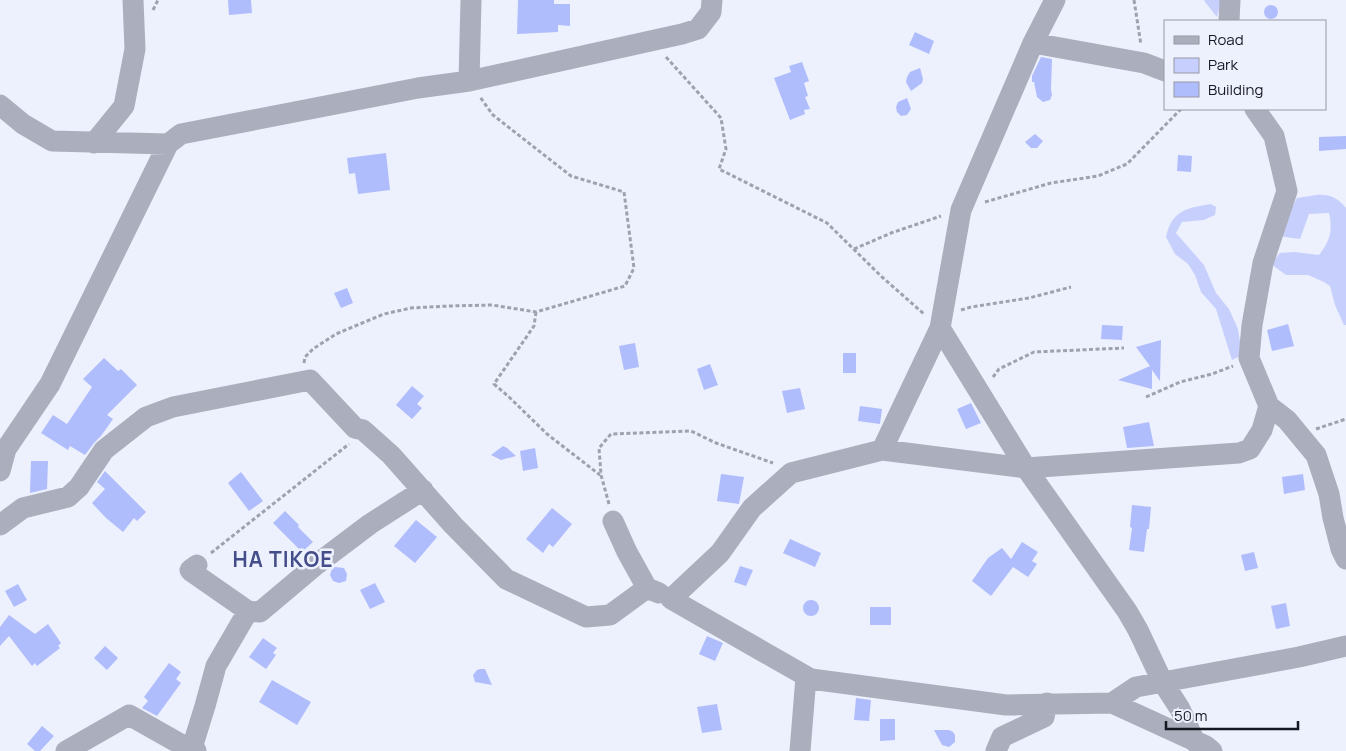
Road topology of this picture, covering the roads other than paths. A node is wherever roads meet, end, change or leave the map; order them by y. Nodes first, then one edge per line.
1 (133, 0) edge
2 (471, 0) edge
3 (712, 0) edge
4 (1055, 0) edge
5 (1230, 0) edge
6 (1229, 20) edge
7 (1033, 43) junction
8 (1164, 71) edge
9 (469, 81) junction
10 (0, 105) edge
11 (1257, 110) edge
12 (94, 143) junction
13 (168, 144) junction
14 (940, 328) junction
15 (1269, 406) junction
16 (882, 450) junction
17 (1026, 468) junction
18 (0, 471) edge
19 (424, 490) junction
20 (614, 521) road end
21 (0, 526) edge
22 (1346, 559) edge
23 (197, 565) road end
24 (647, 588) junction
25 (671, 599) junction
26 (254, 611) junction
27 (1346, 646) edge
28 (806, 677) junction
29 (1162, 681) junction
30 (1047, 703) junction
31 (1112, 703) junction
32 (1205, 748) edge
33 (66, 751) edge
34 (193, 751) edge
35 (800, 751) edge
36 (996, 751) edge

1 - 12 street
2 - 9 street
3 - 9 street
4 - 7 street
5 - 6 street
7 - 8 street
7 - 14 street
9 - 13 street
10 - 12 street
11 - 15 street
12 - 13 street
13 - 18 street
14 - 16 street
14 - 17 street
15 - 17 street
15 - 22 street
16 - 17 street
16 - 25 street
17 - 29 street
19 - 21 street
19 - 24 street
19 - 26 street
20 - 24 street
23 - 26 street
24 - 25 street
25 - 28 street
26 - 34 street
27 - 29 street
28 - 30 street
28 - 35 street
29 - 31 street
29 - 32 street
30 - 31 street
30 - 36 street
31 - 32 street
33 - 34 street

